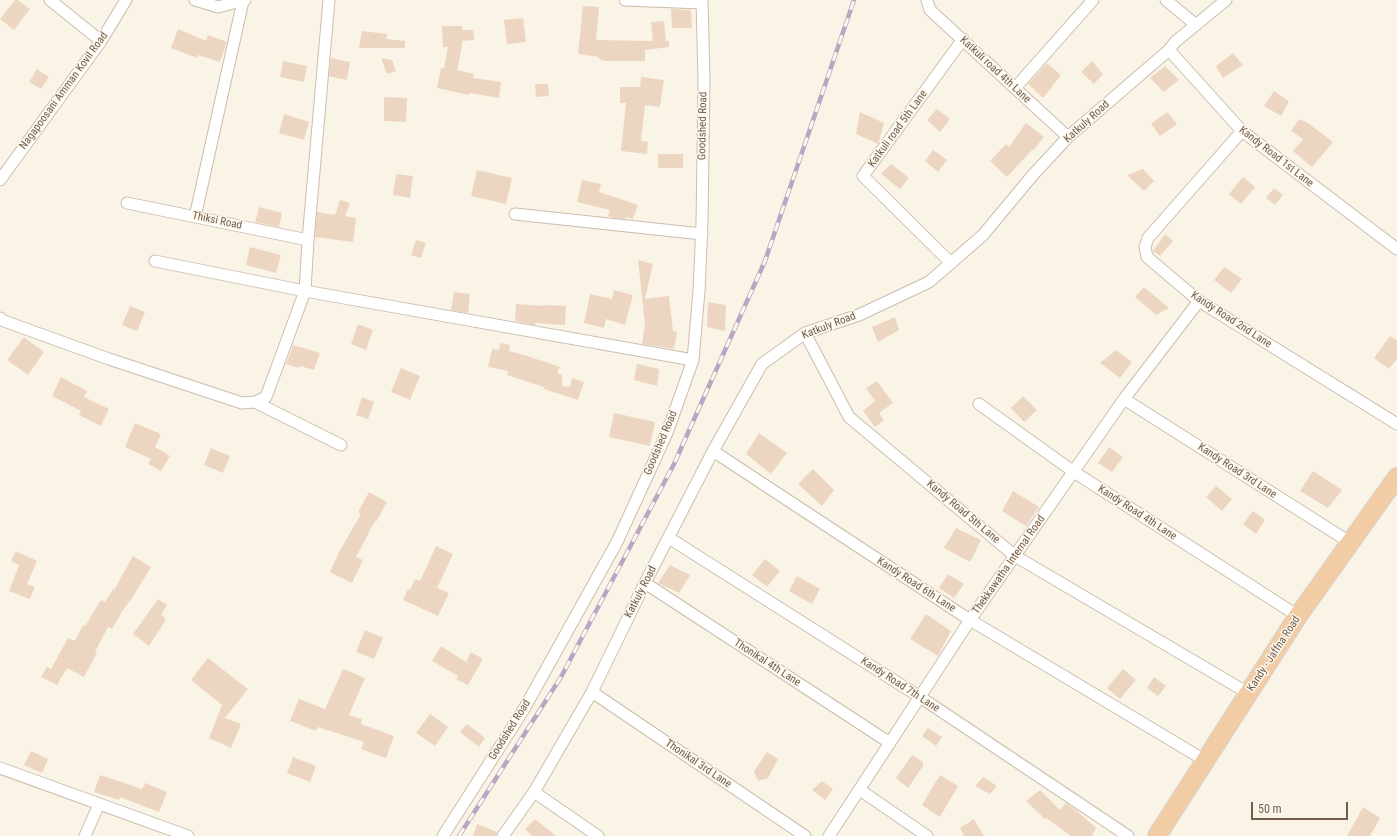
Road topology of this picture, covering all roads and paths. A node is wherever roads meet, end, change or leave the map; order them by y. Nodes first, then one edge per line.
1 (50, 0) edge
2 (126, 0) edge
3 (195, 0) edge
4 (329, 0) edge
5 (625, 0) edge
6 (927, 0) edge
7 (1093, 0) edge
8 (1166, 0) edge
9 (1226, 0) edge
10 (244, 1) edge
11 (702, 1) edge
12 (1196, 25) junction
13 (963, 40) junction
14 (101, 41) junction
15 (1169, 50) junction
16 (1015, 88) junction
17 (1242, 131) junction
18 (1068, 137) junction
19 (0, 180) edge
20 (127, 203) dead end
21 (515, 214) dead end
22 (195, 217) junction
23 (702, 234) junction
24 (308, 240) junction
25 (1397, 249) edge
26 (155, 261) dead end
27 (951, 263) junction
28 (305, 291) junction
29 (1199, 301) junction
30 (0, 318) edge
31 (806, 333) junction
32 (693, 360) junction
33 (1124, 399) junction
34 (255, 402) junction
35 (979, 404) dead end
36 (1397, 424) edge
37 (341, 445) dead end
38 (713, 451) junction
39 (1074, 472) junction
40 (1397, 477) edge
41 (668, 538) junction
42 (1351, 543) junction
43 (1015, 556) junction
44 (645, 583) junction
45 (1298, 616) junction
46 (970, 620) junction
47 (592, 692) junction
48 (1248, 693) junction
49 (920, 697) junction
50 (890, 743) junction
51 (1206, 761) junction
52 (0, 768) edge
53 (860, 790) junction
54 (534, 792) junction
55 (99, 804) junction
56 (85, 836) edge
57 (188, 836) edge
58 (443, 836) edge
59 (502, 836) edge
60 (598, 836) edge
61 (805, 836) edge
62 (829, 836) edge
63 (927, 836) edge
64 (1128, 836) edge
65 (1157, 836) edge

1 - 14 street
2 - 14 street, Nagapoosani Amman Kovil Road
3 - 10 street
4 - 24 street
5 - 11 street
6 - 13 street, Katkuli road 4th Lane
7 - 16 street
8 - 12 street
9 - 12 street, Katkuly Road
10 - 22 street
11 - 23 street, Goodshed Road
12 - 15 street, Katkuly Road
13 - 16 street, Katkuli road 4th Lane
13 - 27 street, Katkuli road 5th Lane
14 - 19 street, Nagapoosani Amman Kovil Road
15 - 17 street, Kandy Road 1st Lane
15 - 18 street, Katkuly Road
16 - 18 street, Katkuli road 4th Lane
17 - 25 street, Kandy Road 1st Lane
17 - 29 street, Kandy Road 2nd Lane
18 - 27 street, Katkuly Road
20 - 22 street, Thiksi Road
21 - 23 street
22 - 24 street, Thiksi Road
23 - 32 street, Goodshed Road
24 - 28 street
26 - 28 street
27 - 31 street, Katkuly Road
28 - 32 street
28 - 34 street
29 - 33 street, Thekkawatha Internal Road
29 - 36 street, Kandy Road 2nd Lane
30 - 34 street
31 - 38 street, Katkuly Road
31 - 43 street, Kandy Road 5th Lane
32 - 58 street, Goodshed Road
33 - 39 street, Thekkawatha Internal Road
33 - 42 street, Kandy Road 3rd Lane
34 - 37 street
35 - 39 street, Kandy Road 4th Lane
38 - 41 street, Katkuly Road
38 - 46 street, Kandy Road 6th Lane
39 - 43 street, Thekkawatha Internal Road
39 - 45 street, Kandy Road 4th Lane
40 - 42 highway, Kandy - Jaffna Road
41 - 44 street, Katkuly Road
41 - 49 street, Kandy Road 7th Lane
42 - 45 highway, Kandy - Jaffna Road
43 - 46 street, Thekkawatha Internal Road
43 - 48 street, Kandy Road 5th Lane
44 - 47 street, Katkuly Road
44 - 50 street, Thonikal 4th Lane
45 - 48 highway, Kandy - Jaffna Road
46 - 49 street, Thekkawatha Internal Road
46 - 51 street, Kandy Road 6th Lane
47 - 54 street, Katkuly Road
47 - 61 street, Thonikal 3rd Lane
48 - 51 highway, Kandy - Jaffna Road
49 - 50 street, Thekkawatha Internal Road
49 - 64 street, Kandy Road 7th Lane
50 - 53 street, Thekkawatha Internal Road
51 - 65 highway, Kandy - Jaffna Road
52 - 55 street
53 - 62 street, Thekkawatha Internal Road
53 - 63 street
54 - 59 street, Katkuly Road
54 - 60 street
55 - 56 street
55 - 57 street

